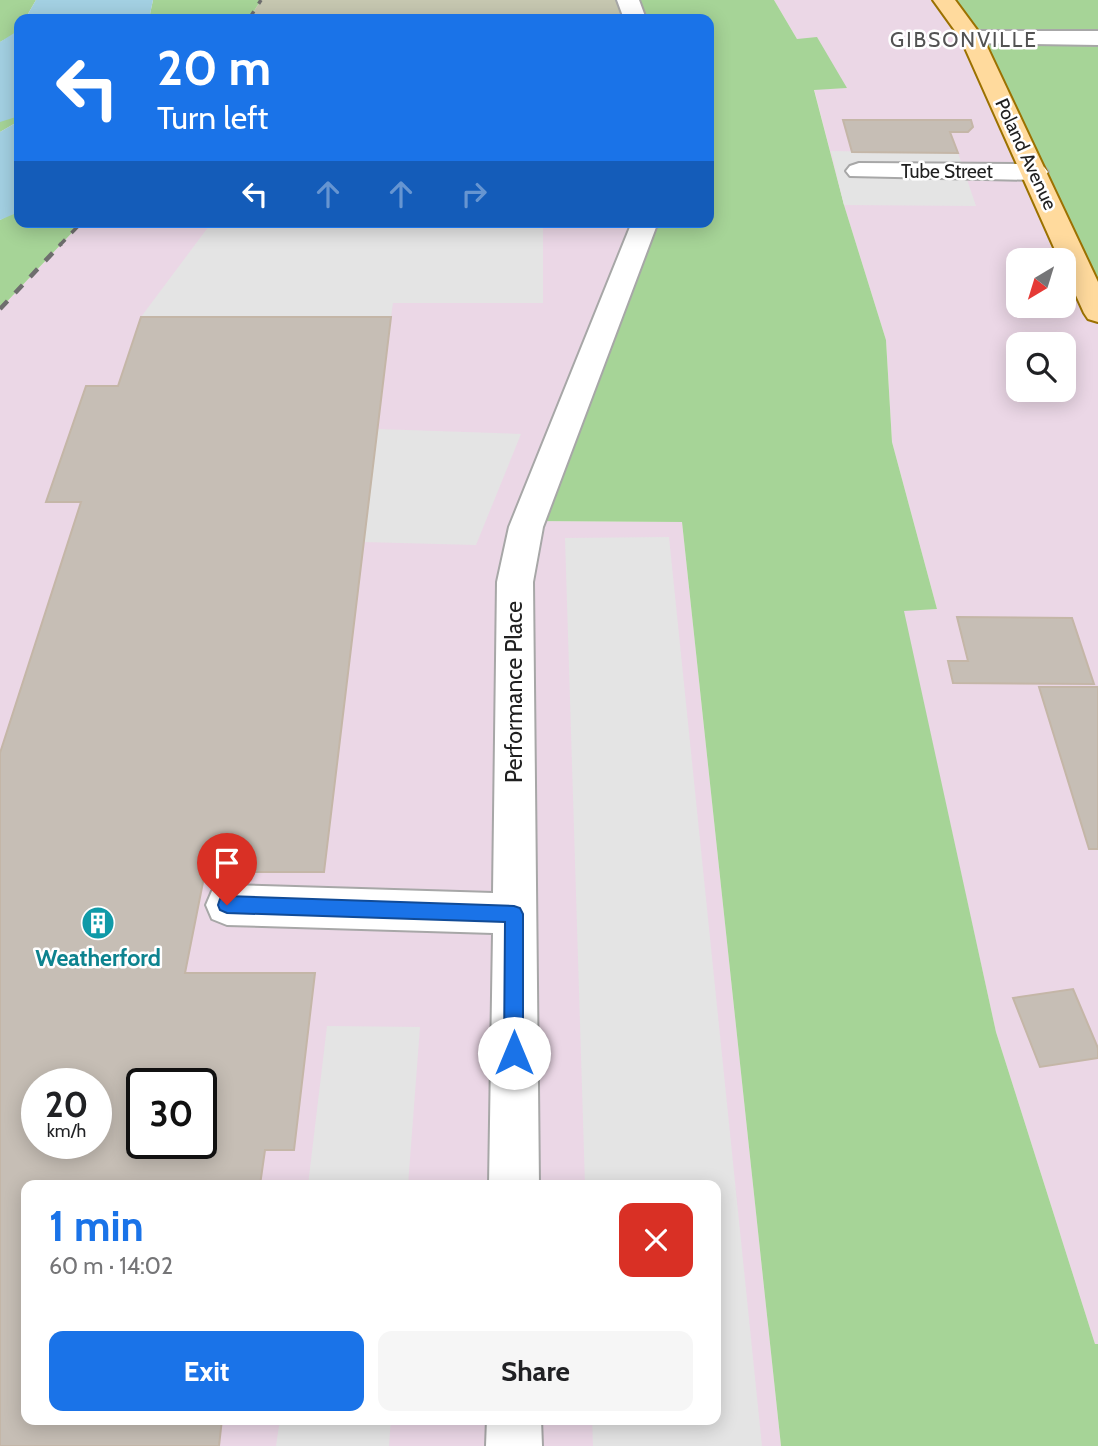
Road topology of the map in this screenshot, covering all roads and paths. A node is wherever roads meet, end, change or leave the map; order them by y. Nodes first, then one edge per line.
1 (944, 0) edge
2 (972, 38) junction
3 (1098, 38) edge
4 (859, 171) dead end
5 (1035, 172) junction
6 (643, 228) edge
7 (1098, 313) edge
8 (227, 905) dead end
9 (514, 914) junction
10 (514, 1180) edge
11 (514, 1425) edge
12 (514, 1446) edge

1 - 2 main road, Poland Avenue
2 - 3 street
2 - 5 main road, Poland Avenue
4 - 5 street, Tube Street
5 - 7 main road, Poland Avenue
6 - 9 street, Performance Place
8 - 9 street
9 - 10 street, Performance Place
11 - 12 street

